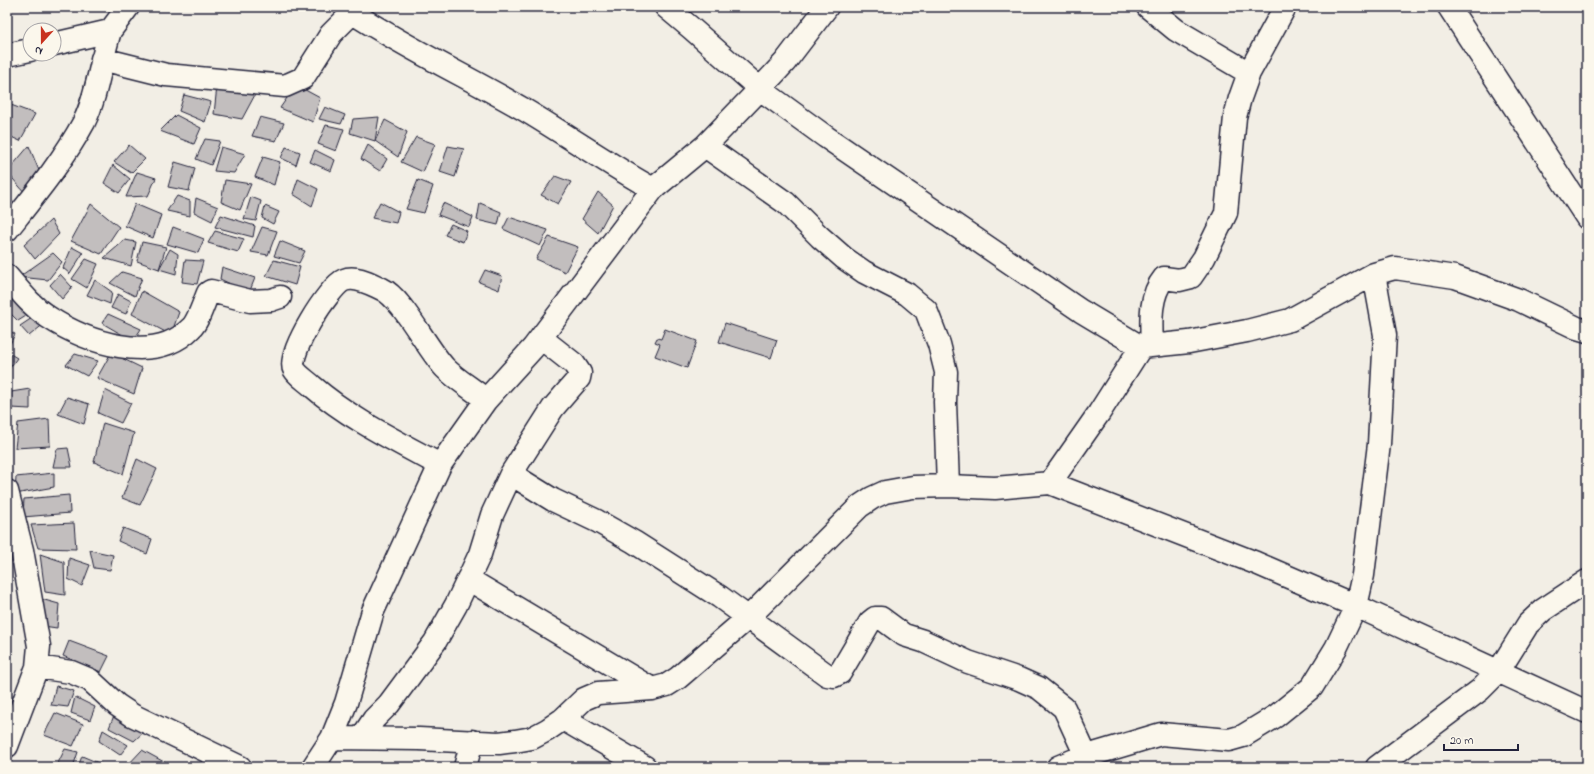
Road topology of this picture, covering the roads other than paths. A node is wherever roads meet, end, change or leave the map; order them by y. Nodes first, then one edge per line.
1 (128, 7) edge
2 (666, 7) edge
3 (827, 7) edge
4 (1148, 7) edge
5 (1285, 7) edge
6 (1449, 7) edge
7 (356, 10) edge
8 (110, 31) junction
9 (62, 42) edge
10 (22, 52) edge
11 (7, 55) edge
12 (102, 59) junction
13 (1249, 73) junction
14 (760, 89) junction
15 (705, 146) junction
16 (653, 188) junction
17 (1587, 218) edge
18 (7, 230) edge
19 (1374, 274) junction
20 (7, 276) edge
21 (280, 297) dead end
22 (1587, 330) edge
23 (541, 338) junction
24 (1147, 346) junction
25 (486, 400) junction
26 (440, 465) junction
27 (511, 474) junction
28 (1050, 483) junction
29 (948, 486) junction
30 (7, 491) edge
31 (468, 579) junction
32 (1587, 581) edge
33 (1356, 606) junction
34 (749, 617) junction
35 (37, 667) junction
36 (1498, 672) junction
37 (652, 689) junction
38 (1587, 712) edge
39 (563, 719) junction
40 (362, 737) junction
41 (332, 738) junction
42 (472, 741) junction
43 (7, 746) edge
44 (1086, 756) junction
45 (240, 767) edge
46 (314, 767) edge
47 (465, 767) edge
48 (645, 767) edge
49 (1058, 767) edge
50 (1378, 767) edge

1 - 8 street
2 - 14 street
3 - 14 street
4 - 13 street
5 - 13 street
6 - 17 street
7 - 12 street
7 - 16 street
8 - 9 street
8 - 12 street
10 - 11 street
12 - 18 street
13 - 24 street
14 - 15 street
14 - 24 street
15 - 16 street
15 - 29 street
16 - 23 street
19 - 22 street
19 - 24 street
19 - 33 street
20 - 21 street
23 - 25 street
23 - 27 street
24 - 28 street
25 - 26 street
25 - 26 street
26 - 41 street
27 - 31 street
27 - 34 street
28 - 29 street
28 - 33 street
29 - 34 street
30 - 35 street
31 - 37 street
31 - 40 street
32 - 36 street
33 - 36 street
33 - 44 street
34 - 37 street
34 - 44 street
35 - 43 street
35 - 45 street
36 - 38 street
36 - 50 street
37 - 39 street
39 - 42 street
39 - 48 street
40 - 41 street
40 - 42 street
41 - 46 street
42 - 47 street
44 - 49 street

